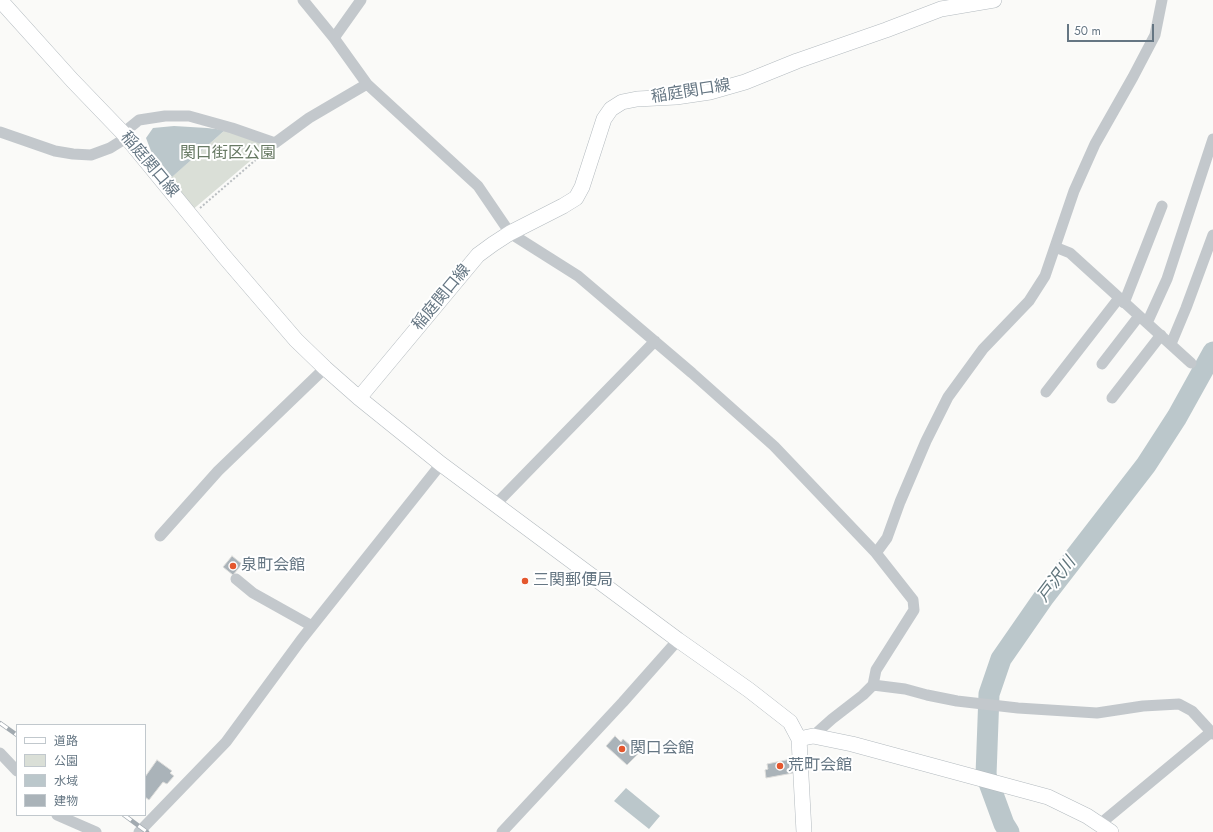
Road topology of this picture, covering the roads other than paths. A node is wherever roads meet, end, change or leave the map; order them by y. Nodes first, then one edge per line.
1 (0, 0) edge
2 (303, 0) edge
3 (361, 0) edge
4 (994, 0) edge
5 (1162, 0) edge
6 (334, 38) junction
7 (367, 84) junction
8 (0, 132) edge
9 (125, 136) junction
10 (1213, 139) edge
11 (1162, 206) dead end
12 (510, 233) junction
13 (1213, 235) edge
14 (1055, 247) junction
15 (1122, 300) junction
16 (1143, 319) junction
17 (1160, 335) junction
18 (655, 341) junction
19 (1171, 344) junction
20 (1191, 363) dead end
21 (1102, 364) dead end
22 (325, 368) junction
23 (1046, 392) dead end
24 (359, 398) junction
25 (1112, 398) dead end
26 (441, 464) junction
27 (495, 506) junction
28 (160, 536) dead end
29 (876, 553) junction
30 (236, 579) dead end
31 (312, 626) junction
32 (678, 640) junction
33 (873, 685) junction
34 (1212, 733) edge
35 (806, 738) junction
36 (0, 753) edge
37 (16, 770) edge
38 (59, 816) edge
39 (1106, 828) edge
40 (96, 832) edge
41 (139, 832) edge
42 (502, 832) edge
43 (804, 832) edge

1 - 9 main road, 稲庭関口線
2 - 6 street
3 - 6 street
4 - 12 main road, 稲庭関口線
5 - 14 street
6 - 7 street
7 - 9 street
7 - 12 street
8 - 9 street
9 - 22 main road, 稲庭関口線
10 - 16 street
11 - 15 street
12 - 18 street
12 - 24 main road, 稲庭関口線
13 - 19 street
14 - 15 street
14 - 29 street
15 - 16 street
15 - 23 street
16 - 17 street
16 - 21 street
17 - 19 street
17 - 25 street
18 - 27 street
18 - 29 street
19 - 20 street
22 - 24 main road, 稲庭関口線
22 - 28 street
24 - 26 main road
26 - 27 main road
26 - 31 street
27 - 32 main road
29 - 33 street
30 - 31 street
31 - 41 street
32 - 35 main road
32 - 42 street
33 - 34 street
33 - 35 street
34 - 39 street
35 - 39 main road
35 - 43 main road
36 - 37 street
38 - 40 street

